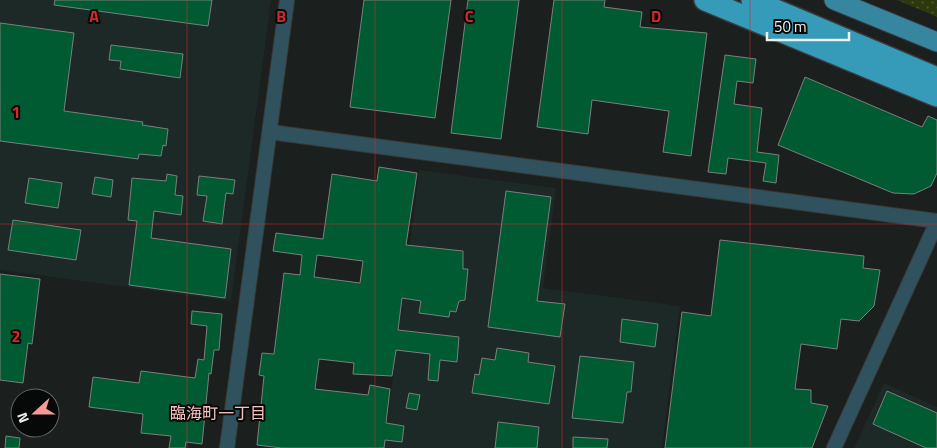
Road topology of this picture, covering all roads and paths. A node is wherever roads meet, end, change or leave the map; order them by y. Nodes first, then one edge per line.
1 (287, 0) edge
2 (705, 0) edge
3 (752, 0) edge
4 (765, 0) edge
5 (834, 0) edge
6 (937, 42) edge
7 (937, 72) edge
8 (937, 78) edge
9 (937, 96) edge
10 (270, 132) junction
11 (937, 221) edge
12 (227, 448) edge
13 (834, 448) edge

1 - 10 street
2 - 9 highway
3 - 8 highway
4 - 7 main road
5 - 6 main road
10 - 11 street
10 - 12 street
11 - 13 street

